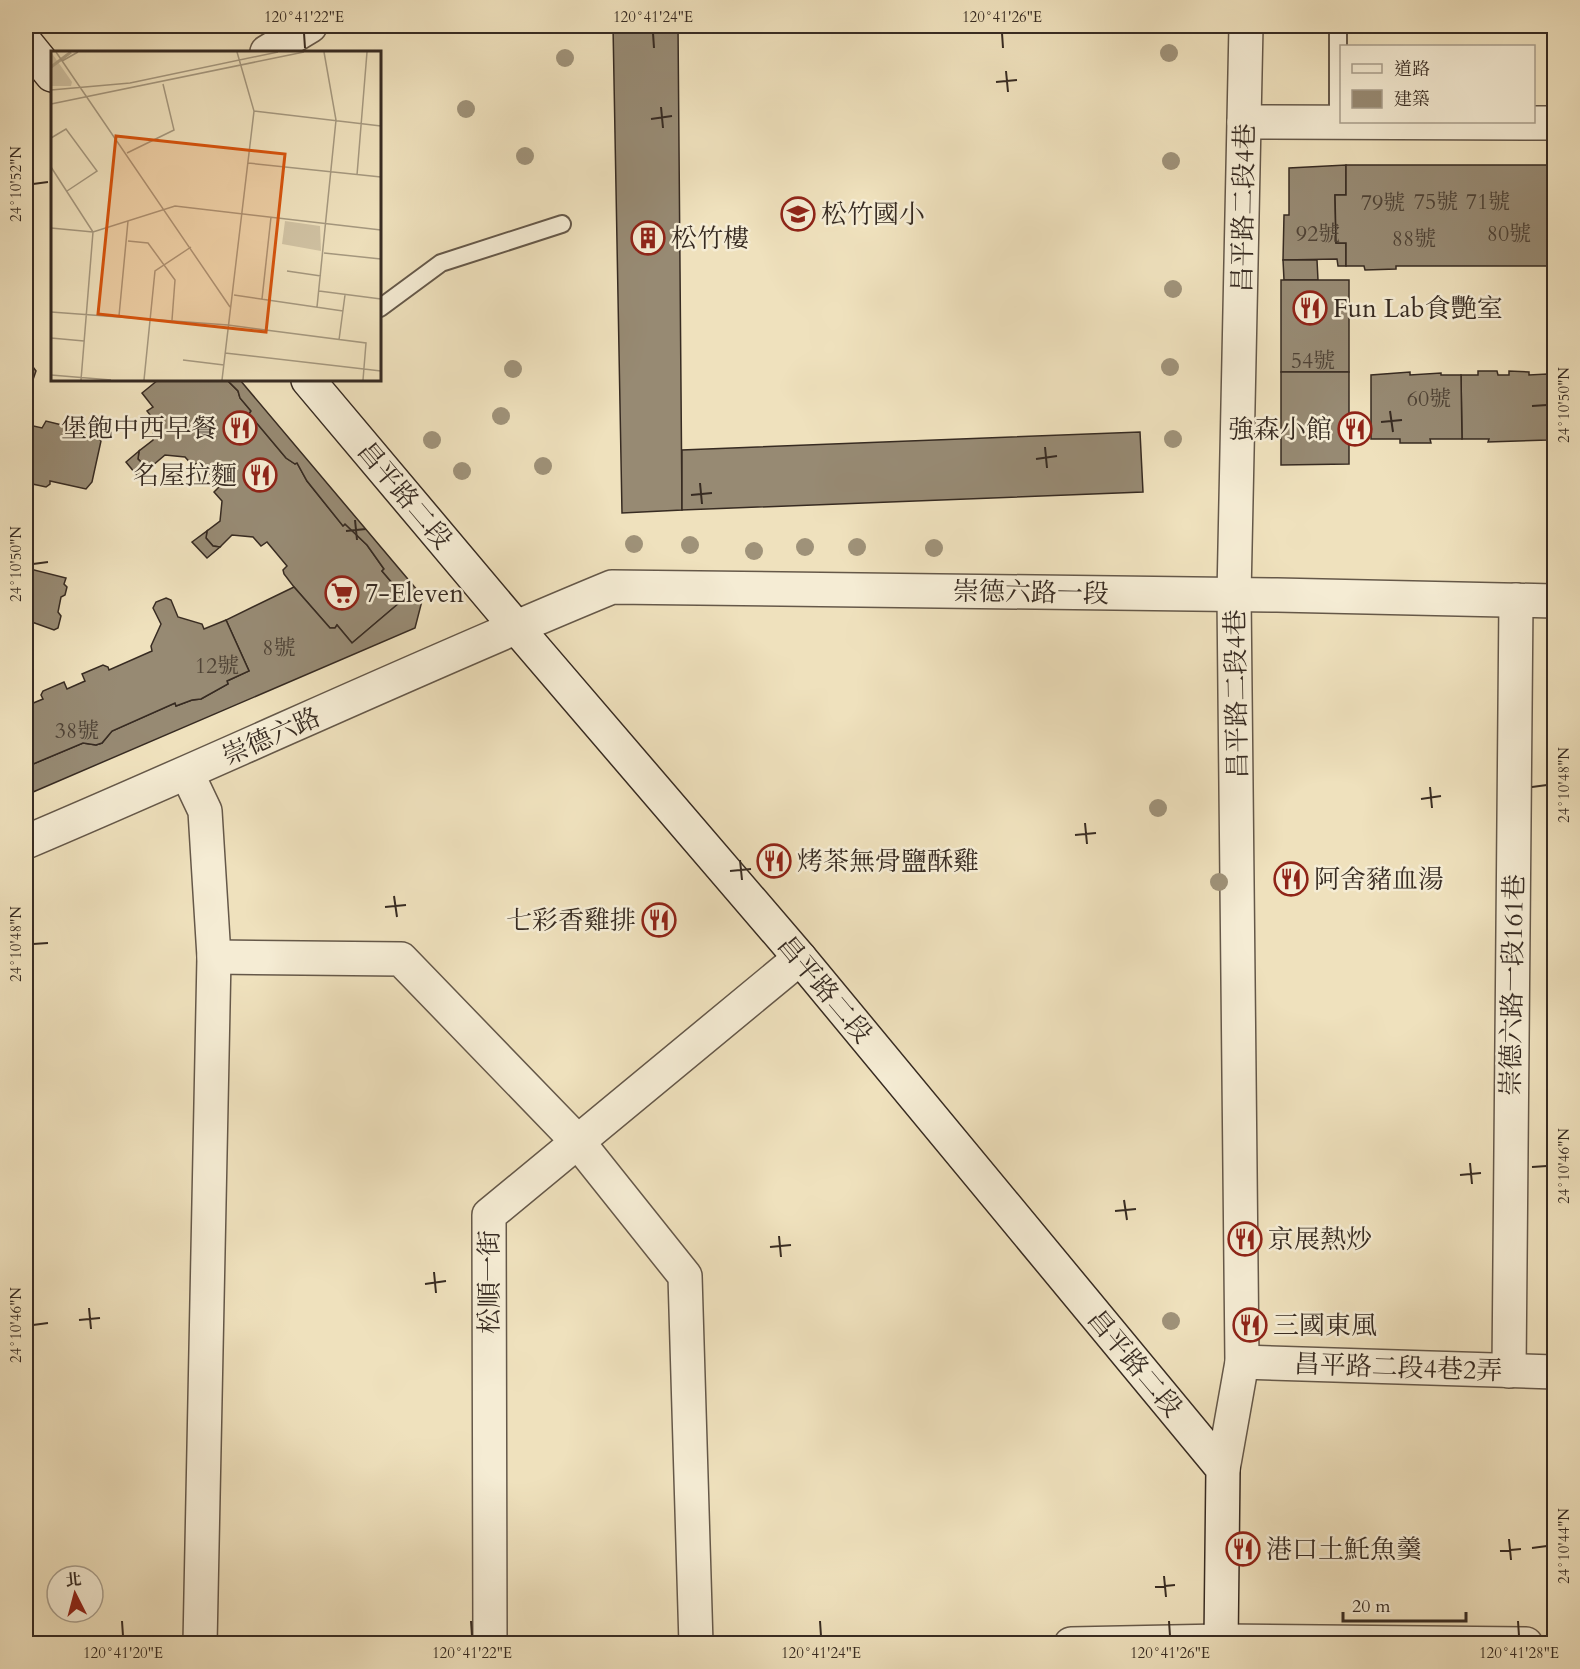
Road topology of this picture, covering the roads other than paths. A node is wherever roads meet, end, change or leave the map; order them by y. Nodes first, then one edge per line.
1 (310, 26) edge
2 (1246, 26) edge
3 (1338, 26) edge
4 (26, 43) edge
5 (269, 51) edge
6 (51, 74) edge
7 (1244, 122) junction
8 (1338, 122) joint
9 (1535, 123) edge
10 (1554, 123) edge
11 (562, 224) dead end
12 (381, 307) edge
13 (309, 381) edge
14 (1234, 595) junction
15 (1516, 600) junction
16 (1554, 601) edge
17 (516, 627) junction
18 (187, 773) junction
19 (26, 842) edge
20 (214, 957) junction
21 (800, 958) junction
22 (578, 1142) junction
23 (1242, 1362) junction
24 (1509, 1371) junction
25 (1554, 1372) edge
26 (1223, 1469) junction
27 (1221, 1642) edge
28 (200, 1644) edge
29 (490, 1644) edge
30 (696, 1644) edge
31 (1071, 1644) edge
32 (1526, 1644) edge

1 - 5 street
2 - 7 street, 昌平路二段4巷
3 - 8 lane
4 - 6 street
7 - 8 street
7 - 14 street, 昌平路二段4巷
9 - 10 street
11 - 12 lane
13 - 17 street, 昌平路二段
14 - 15 street, 崇德六路一段
14 - 17 street, 崇德六路一段
14 - 23 street, 昌平路二段4巷
15 - 16 street, 崇德六路一段
15 - 24 street, 崇德六路一段161巷
17 - 18 street, 崇德六路
17 - 21 street, 昌平路二段
18 - 19 street, 崇德六路
18 - 20 street
20 - 22 street
20 - 28 street
21 - 22 street, 松順一街
21 - 26 street, 昌平路二段
22 - 29 street, 松順一街
22 - 30 street
23 - 24 street, 昌平路二段4巷2弄
23 - 26 street, 昌平路二段4巷
24 - 25 street, 昌平路二段4巷2弄
26 - 27 street
27 - 31 street
27 - 32 street

